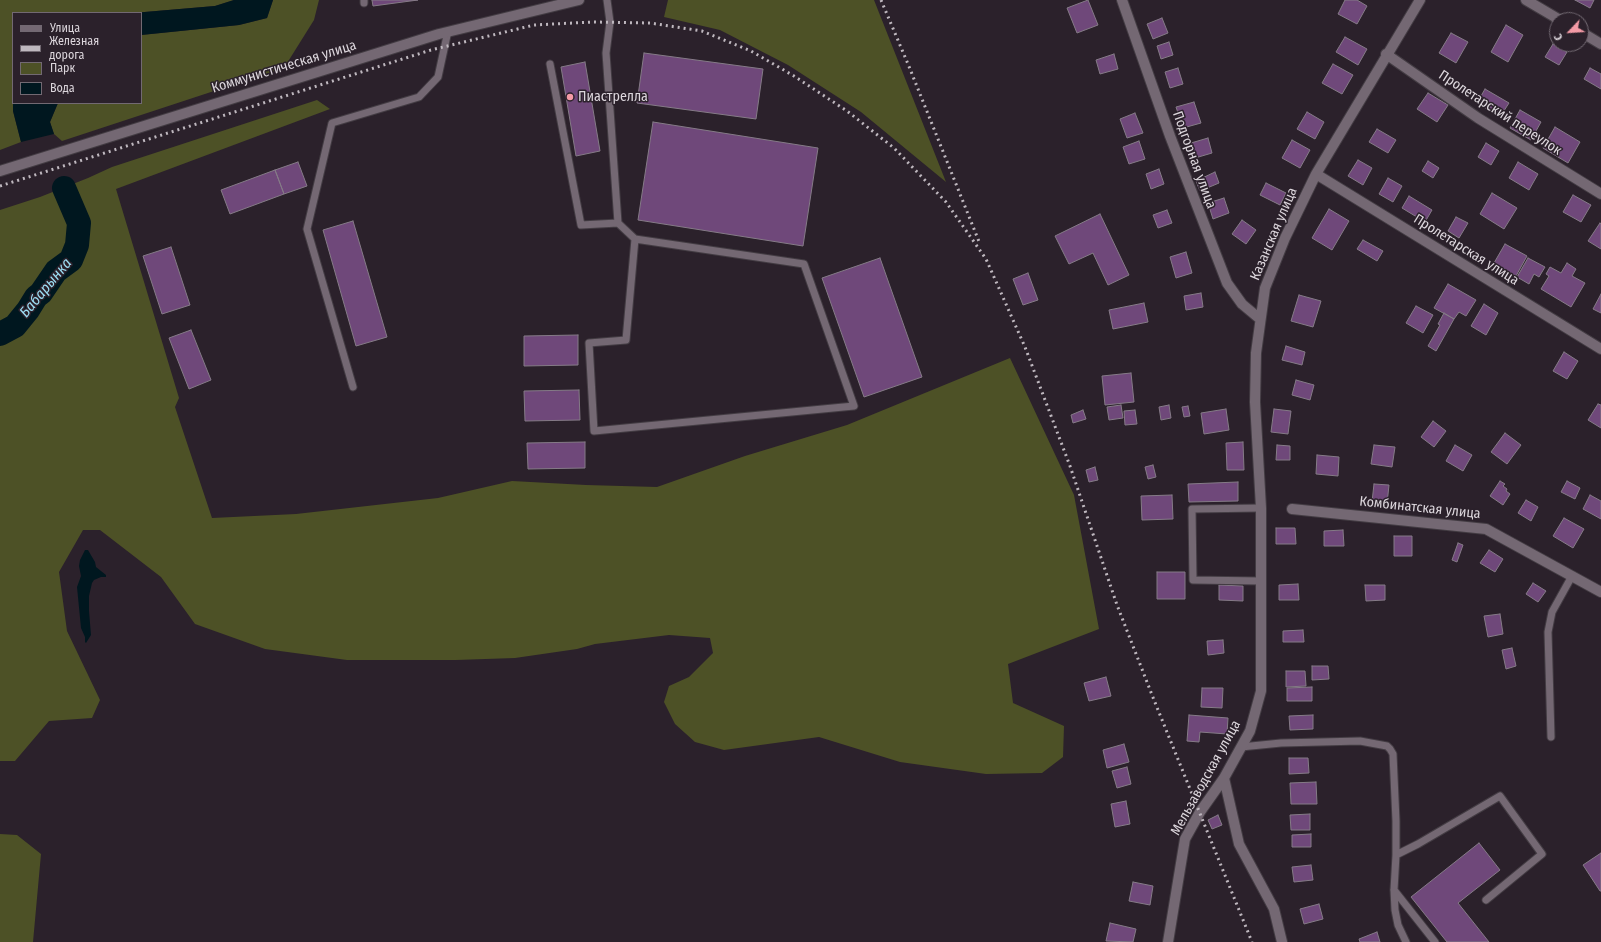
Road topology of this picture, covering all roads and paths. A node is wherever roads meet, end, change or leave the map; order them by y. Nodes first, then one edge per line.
1 (579, 0) edge
2 (607, 0) edge
3 (1122, 0) edge
4 (1420, 0) edge
5 (1526, 0) edge
6 (1549, 14) edge
7 (448, 32) junction
8 (1589, 37) edge
9 (1601, 44) edge
10 (1386, 54) junction
11 (550, 64) dead end
12 (0, 171) edge
13 (1316, 174) junction
14 (1601, 194) edge
15 (618, 223) junction
16 (635, 239) junction
17 (1260, 319) junction
18 (1601, 349) edge
19 (353, 387) dead end
20 (1261, 508) junction
21 (1292, 509) dead end
22 (1572, 576) junction
23 (1261, 581) junction
24 (1601, 592) edge
25 (1551, 738) dead end
26 (1241, 748) junction
27 (1224, 778) junction
28 (1396, 855) junction
29 (1394, 890) junction
30 (1486, 900) dead end
31 (1168, 942) edge
32 (1282, 942) edge
33 (1406, 942) edge
34 (1435, 942) edge

1 - 7 street, Коммунистическая улица
2 - 15 lane
3 - 17 street, Подгорная улица
4 - 10 street, Казанская улица
5 - 6 street
7 - 12 street, Коммунистическая улица
7 - 19 lane
8 - 9 street
10 - 13 street, Казанская улица
10 - 14 street, Пролетарский переулок
11 - 15 lane
13 - 17 street, Казанская улица
13 - 18 street, Пролетарская улица
15 - 16 lane
16 - 16 lane
17 - 20 street, Казанская улица
20 - 23 street, Мельзаводская улица
20 - 23 lane
21 - 22 street, Комбинатская улица
22 - 24 street, Комбинатская улица
22 - 25 lane
23 - 26 street, Мельзаводская улица
26 - 27 street, Мельзаводская улица
26 - 28 lane
27 - 31 street, Мельзаводская улица
27 - 32 street
28 - 29 lane
28 - 30 lane
29 - 33 lane
29 - 34 lane

